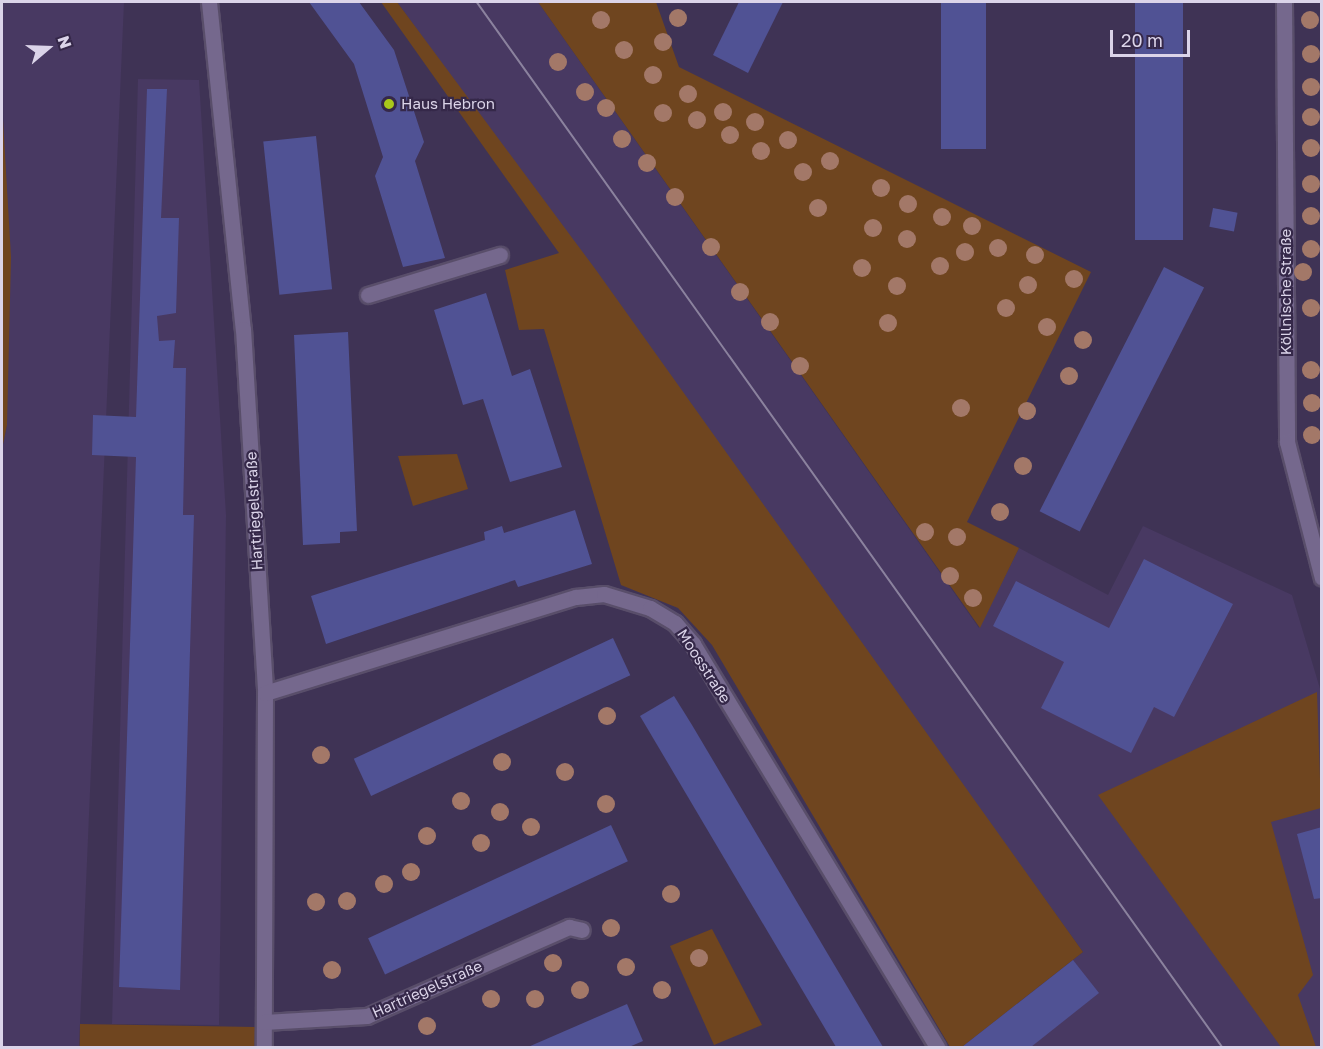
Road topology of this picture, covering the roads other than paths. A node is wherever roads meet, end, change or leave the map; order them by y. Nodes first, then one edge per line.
1 (209, 2) edge
2 (1284, 2) edge
3 (500, 255) dead end
4 (368, 295) dead end
5 (1322, 578) edge
6 (265, 693) junction
7 (582, 930) dead end
8 (264, 1022) junction
9 (264, 1047) edge
10 (938, 1047) edge

1 - 6 street, Hartriegelstraße
2 - 5 street, Köllnische Straße
3 - 4 street
6 - 8 street, Hartriegelstraße
6 - 10 street, Moosstraße
7 - 8 street, Hartriegelstraße
8 - 9 street, Hartriegelstraße

